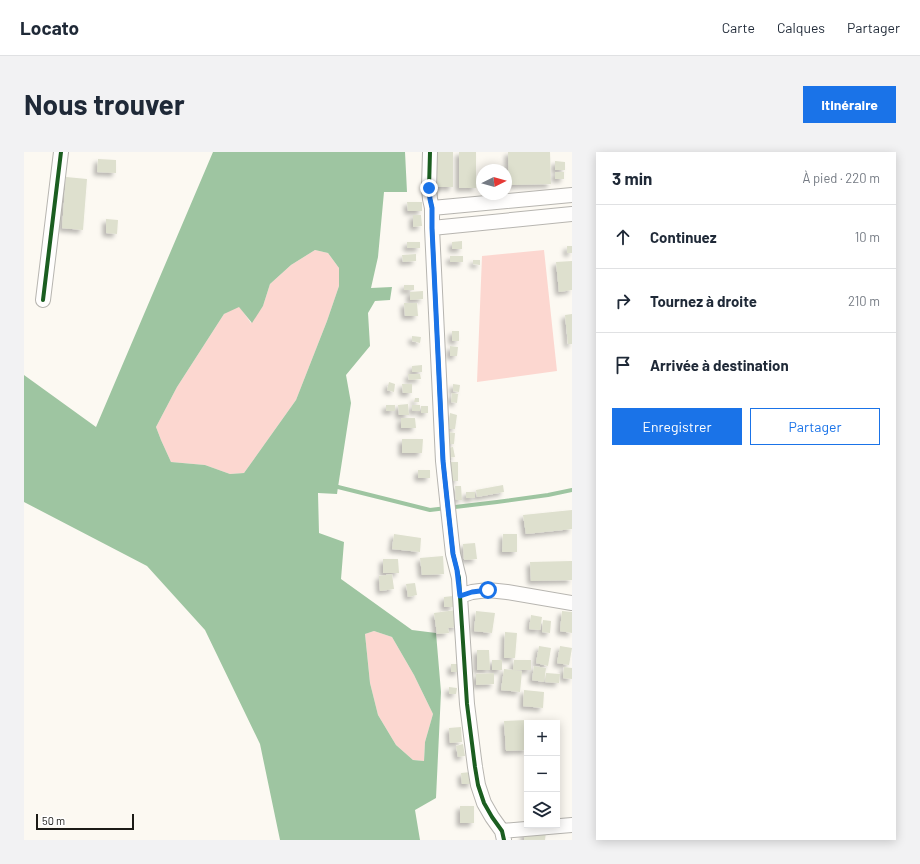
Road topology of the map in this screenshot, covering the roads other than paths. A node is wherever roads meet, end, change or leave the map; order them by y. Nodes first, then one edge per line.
1 (61, 152) edge
2 (430, 152) edge
3 (572, 195) edge
4 (432, 208) junction
5 (572, 214) edge
6 (432, 228) junction
7 (43, 300) dead end
8 (460, 596) junction
9 (572, 603) edge
10 (572, 826) edge
11 (503, 835) edge

1 - 7 street
2 - 4 street
3 - 4 street
4 - 6 street
5 - 6 street
6 - 8 street
8 - 9 street
8 - 11 street
10 - 11 street

